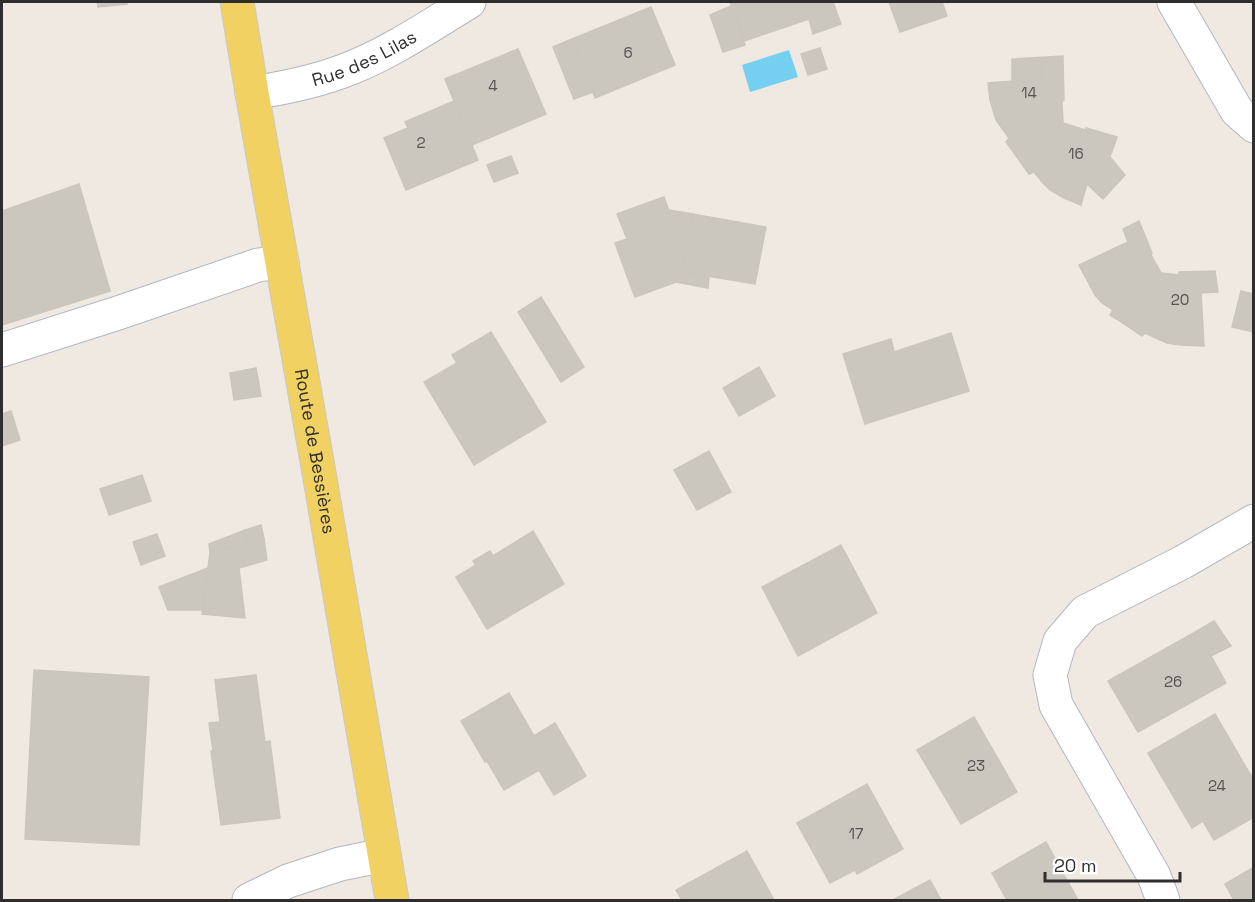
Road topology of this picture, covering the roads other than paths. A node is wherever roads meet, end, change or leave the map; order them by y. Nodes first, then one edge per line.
1 (237, 2) edge
2 (469, 2) edge
3 (1174, 2) edge
4 (252, 93) junction
5 (1254, 126) edge
6 (282, 262) junction
7 (2, 350) edge
8 (1254, 520) edge
9 (384, 855) junction
10 (250, 900) edge
11 (392, 900) edge
12 (1163, 900) edge

1 - 4 main road, Route de Bessières
2 - 4 street, Rue des Lilas
3 - 5 street
4 - 6 main road, Route de Bessières
6 - 7 street
6 - 9 main road, Route de Bessières
8 - 12 street
9 - 10 street
9 - 11 main road, Route de Bessières

